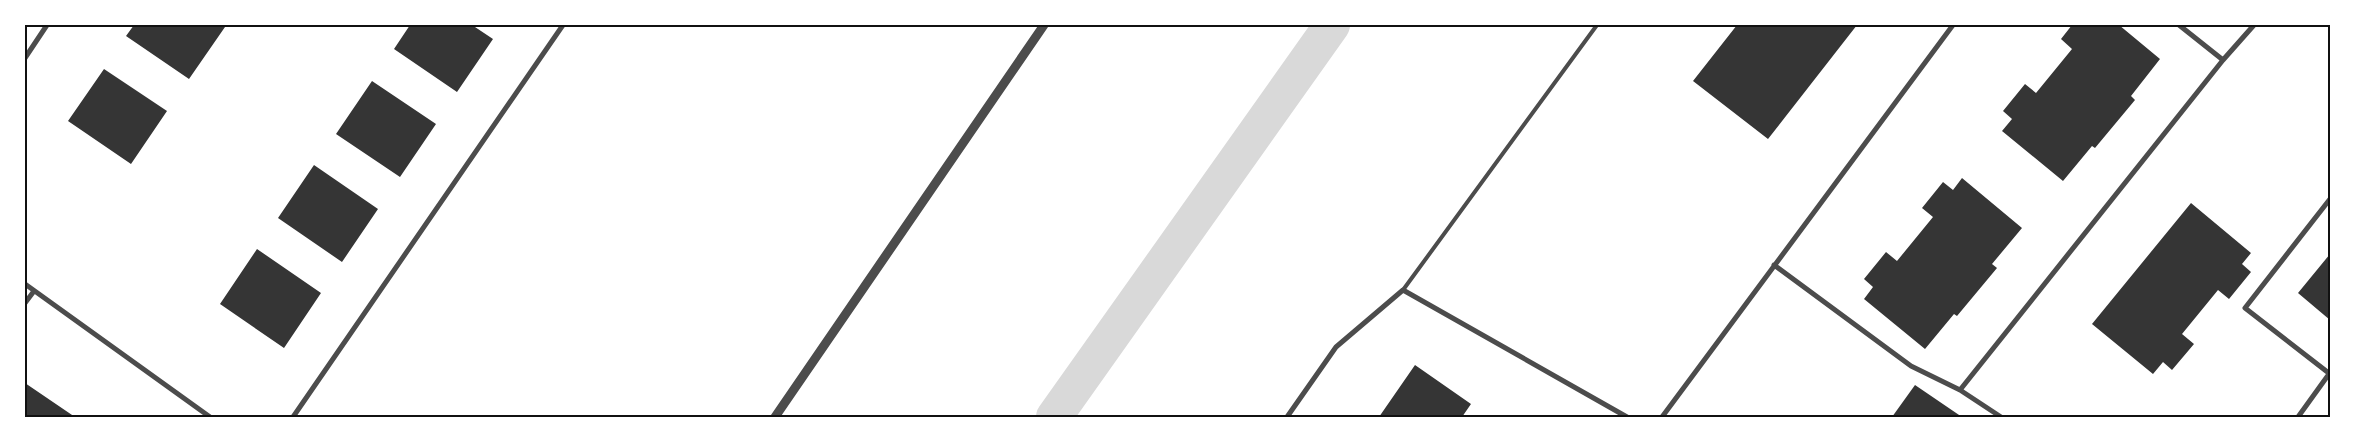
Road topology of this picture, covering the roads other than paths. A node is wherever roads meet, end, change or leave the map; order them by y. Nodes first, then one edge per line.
1 (48, 25) edge
2 (563, 25) edge
3 (1044, 25) edge
4 (1597, 25) edge
5 (1953, 25) edge
6 (2179, 25) edge
7 (2254, 25) edge
8 (25, 58) edge
9 (2223, 60) junction
10 (2330, 199) edge
11 (1774, 265) junction
12 (25, 284) edge
13 (1403, 290) junction
14 (34, 291) junction
15 (25, 303) edge
16 (2330, 374) edge
17 (1960, 390) junction
18 (210, 417) edge
19 (293, 417) edge
20 (775, 417) edge
21 (1287, 417) edge
22 (1627, 417) edge
23 (1662, 417) edge
24 (2001, 417) edge
25 (2298, 417) edge

1 - 8 street
2 - 19 street
3 - 20 street
4 - 13 lane
5 - 11 street
6 - 9 street
7 - 9 street
9 - 17 street
10 - 16 street
11 - 17 street
11 - 23 street
12 - 14 street
13 - 21 street
13 - 22 street
14 - 15 street
14 - 18 street
16 - 25 street
17 - 24 street

